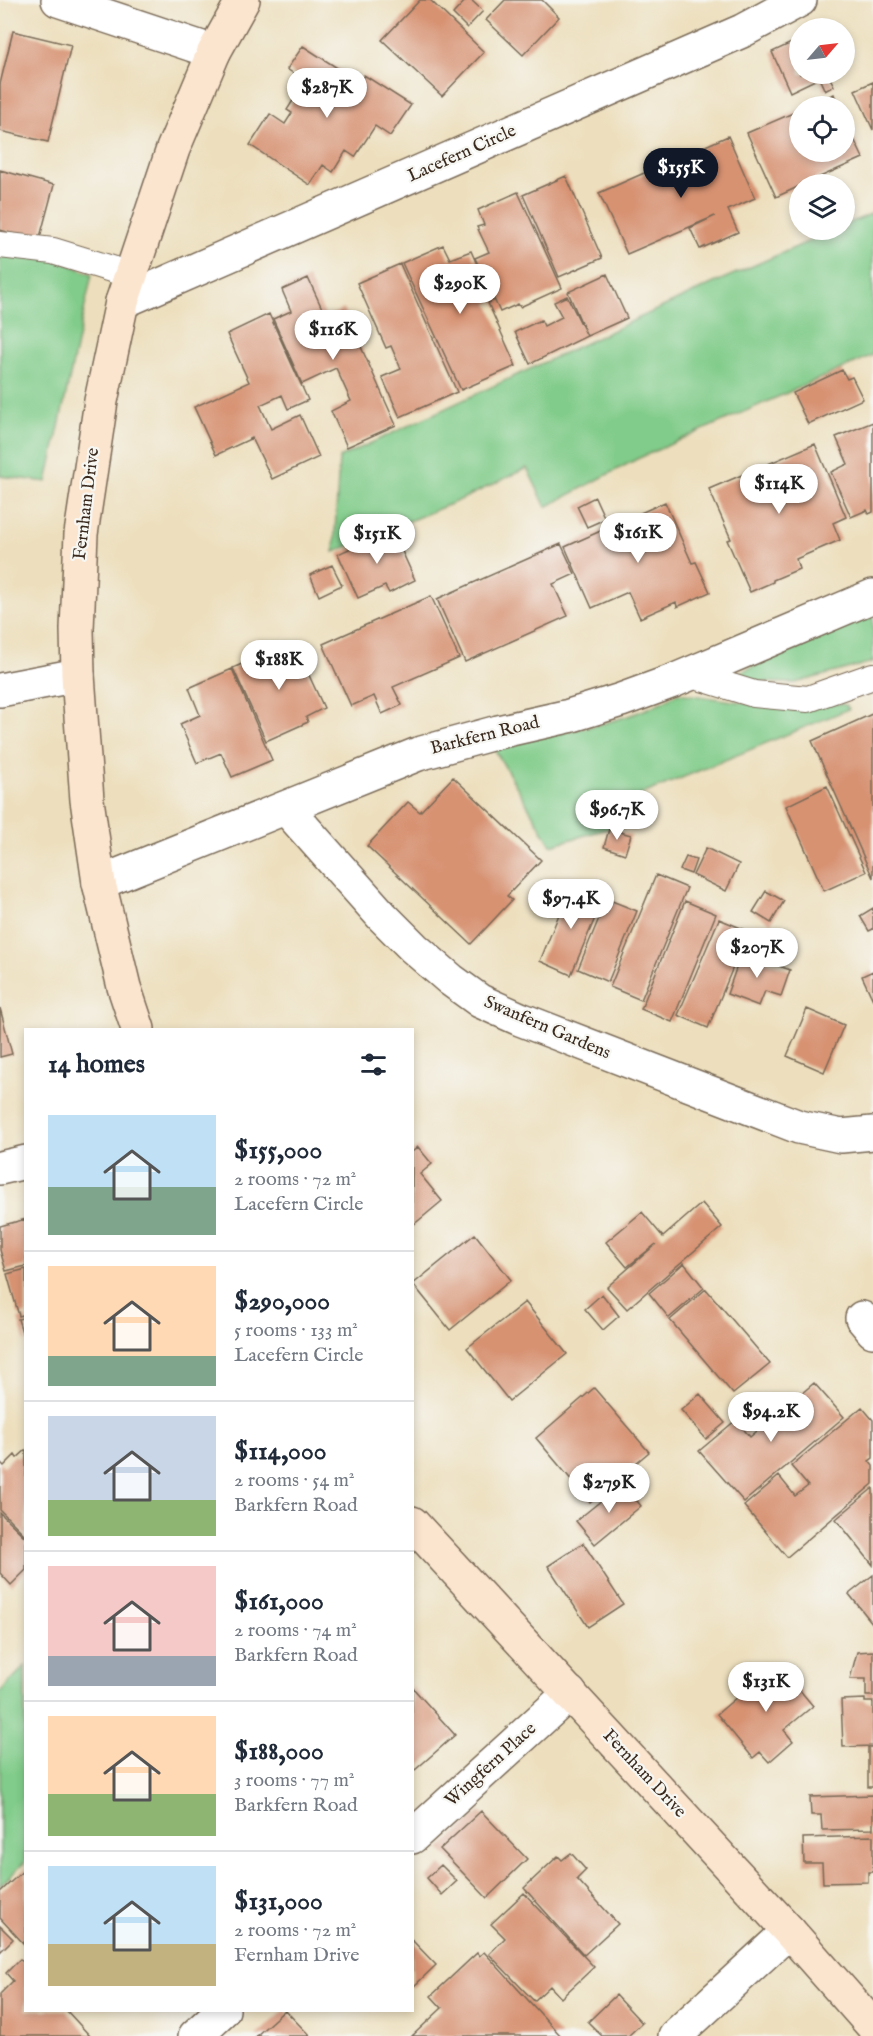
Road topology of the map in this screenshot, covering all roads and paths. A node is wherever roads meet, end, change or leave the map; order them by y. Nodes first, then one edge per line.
1 (58, 0) edge
2 (243, 0) edge
3 (800, 0) edge
4 (214, 52) junction
5 (0, 245) edge
6 (127, 288) junction
7 (873, 596) edge
8 (689, 674) junction
9 (78, 675) junction
10 (873, 676) edge
11 (0, 690) edge
12 (286, 808) junction
13 (99, 883) junction
14 (138, 1028) edge
15 (873, 1133) edge
16 (24, 1162) edge
17 (0, 1167) edge
18 (414, 1525) edge
19 (570, 1694) junction
20 (414, 1835) edge
21 (789, 1931) junction
22 (221, 2012) edge
23 (873, 2026) edge
24 (195, 2036) edge
25 (675, 2036) edge

1 - 4 street
2 - 4 street, Fernham Drive
3 - 6 street, Lacefern Circle
4 - 6 street, Fernham Drive
5 - 6 lane
6 - 9 street, Fernham Drive
7 - 8 street, Barkfern Road
8 - 10 lane
8 - 12 street, Barkfern Road
9 - 11 street
9 - 13 street, Fernham Drive
12 - 13 street, Barkfern Road
12 - 15 street, Swanfern Gardens
13 - 14 street, Fernham Drive
16 - 17 street
18 - 19 street, Fernham Drive
19 - 20 street, Wingfern Place
19 - 21 street, Fernham Drive
21 - 23 street, Fernham Drive
21 - 25 street
22 - 24 street

